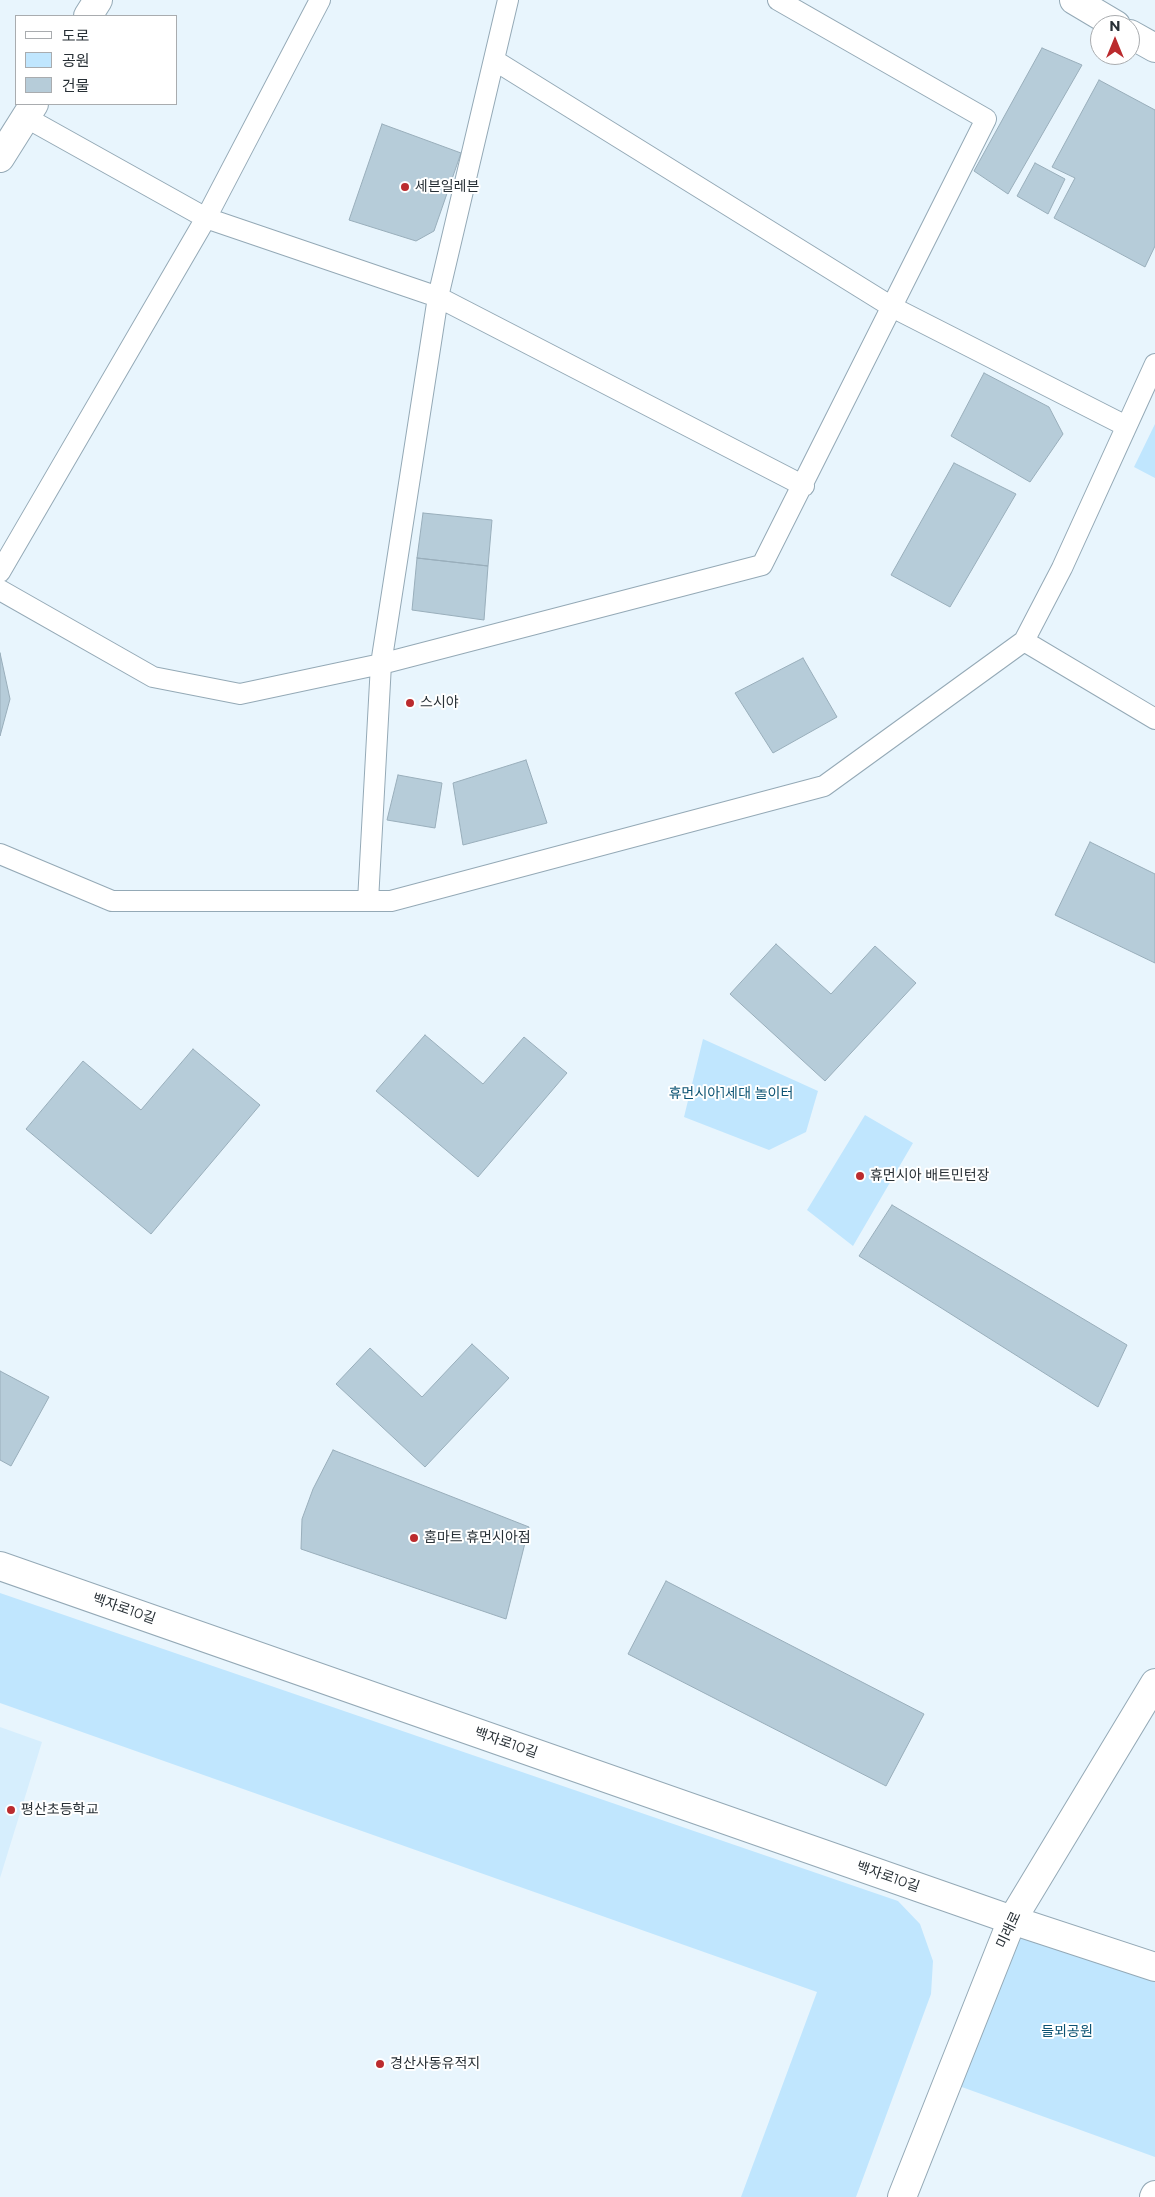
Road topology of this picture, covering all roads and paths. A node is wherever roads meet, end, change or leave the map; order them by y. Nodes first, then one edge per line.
1 (98, 0) edge
2 (320, 0) edge
3 (508, 0) edge
4 (778, 0) edge
5 (1074, 0) edge
6 (89, 15) edge
7 (1099, 15) edge
8 (1140, 40) edge
9 (1155, 48) edge
10 (494, 60) junction
11 (30, 110) edge
12 (0, 158) edge
13 (206, 218) junction
14 (438, 297) junction
15 (892, 307) junction
16 (1155, 364) edge
17 (1126, 426) junction
18 (804, 486) junction
19 (0, 572) edge
20 (0, 590) edge
21 (1024, 641) junction
22 (381, 664) junction
23 (1155, 719) edge
24 (0, 854) edge
25 (368, 901) junction
26 (0, 1566) edge
27 (1155, 1683) edge
28 (1012, 1920) junction
29 (1155, 1967) edge
30 (902, 2197) edge

1 - 6 street
2 - 13 lane
3 - 10 lane
4 - 15 lane
5 - 7 street
8 - 9 street
10 - 14 lane
10 - 15 lane
11 - 12 street
11 - 13 lane
13 - 14 lane
13 - 19 lane
14 - 18 lane
14 - 22 lane
15 - 17 lane
15 - 18 lane
16 - 17 lane
17 - 21 lane
18 - 22 lane
20 - 22 lane
21 - 23 lane
21 - 25 lane
22 - 25 lane
24 - 25 lane
26 - 28 street, 백자로10길
27 - 28 street, 미래로
28 - 29 street, 백자로10길
28 - 30 street, 미래로

